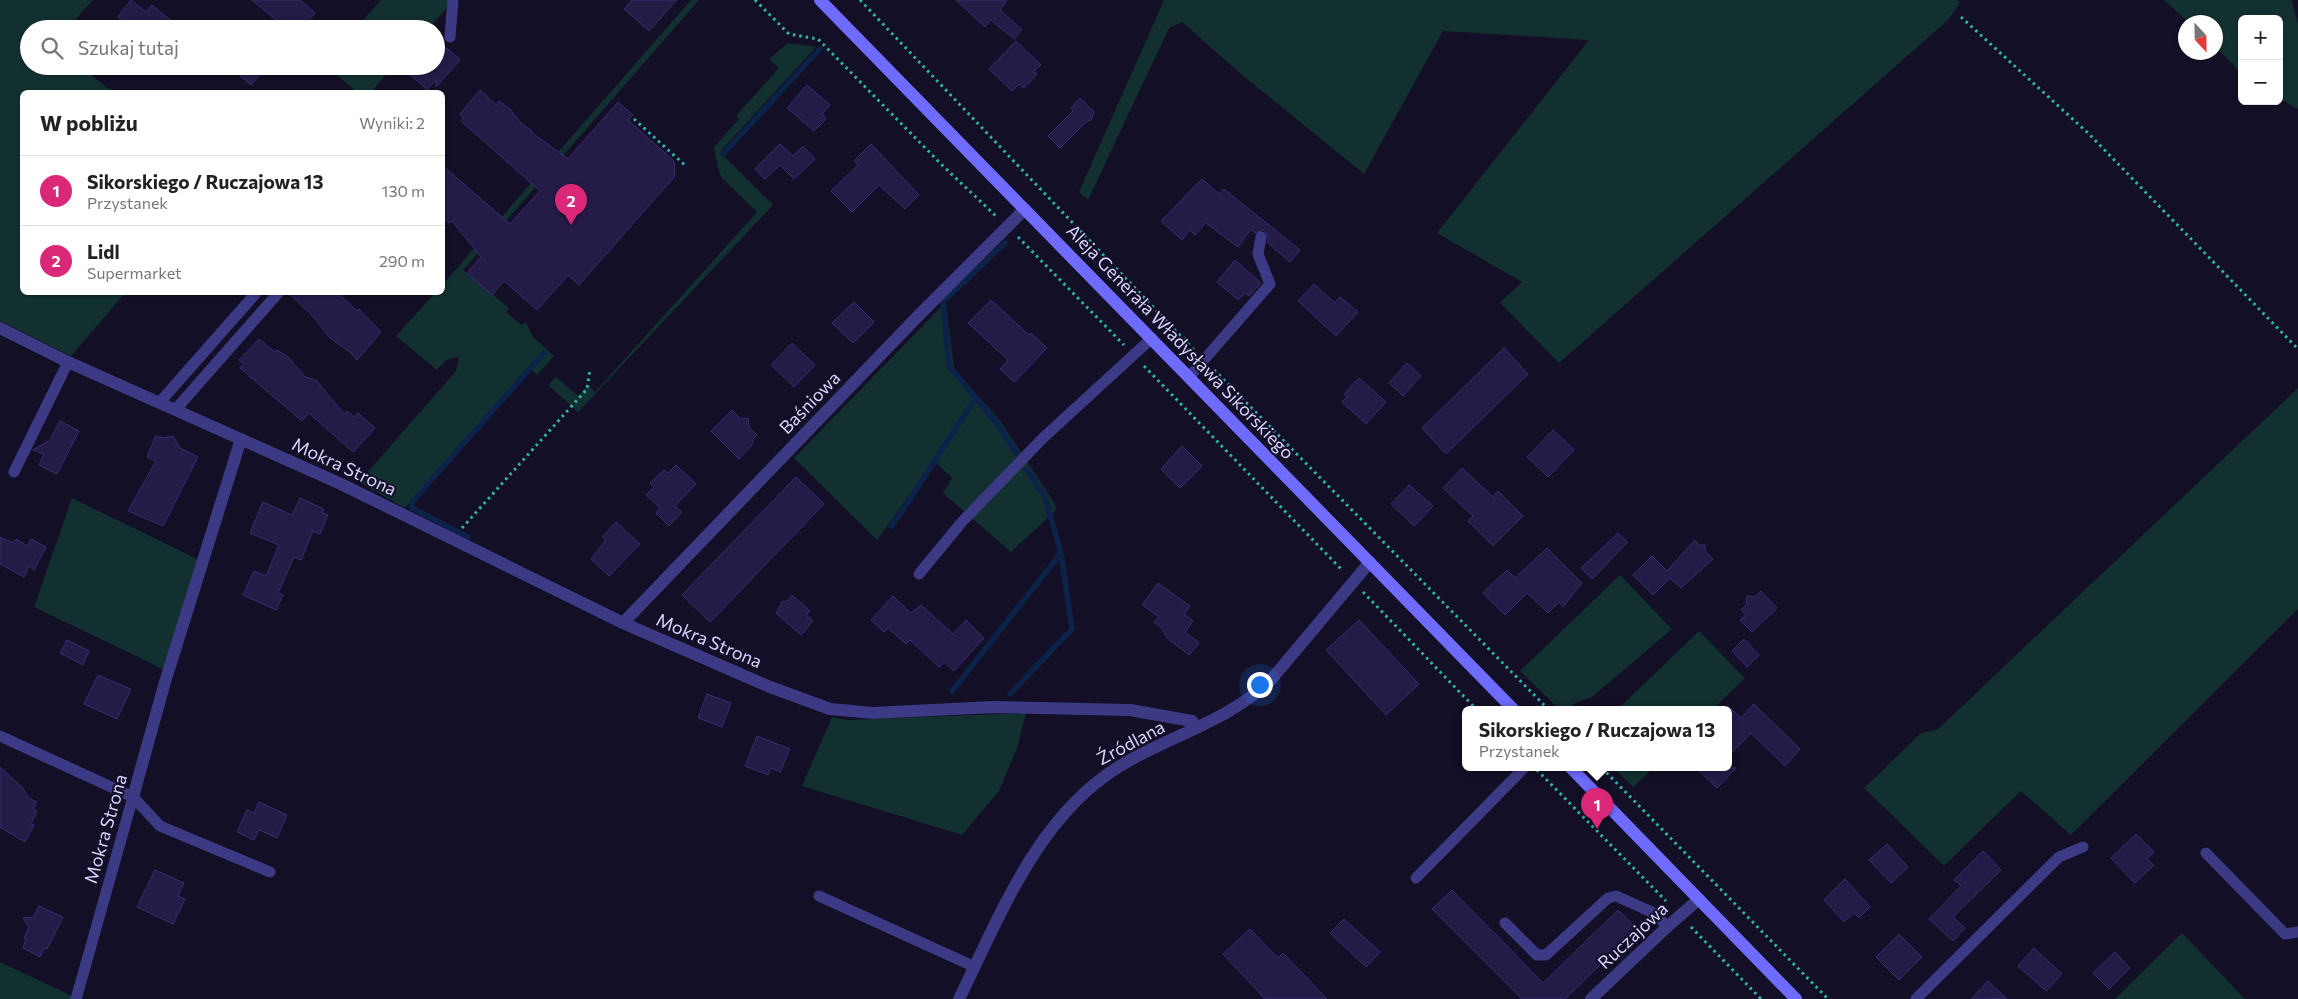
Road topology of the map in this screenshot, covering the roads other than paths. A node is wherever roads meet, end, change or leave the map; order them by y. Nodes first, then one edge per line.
1 (453, 0) edge
2 (820, 0) edge
3 (450, 37) dead end
4 (1025, 209) junction
5 (1261, 237) dead end
6 (255, 295) edge
7 (276, 295) edge
8 (0, 328) edge
9 (1152, 338) junction
10 (68, 362) junction
11 (1189, 377) junction
12 (160, 402) junction
13 (176, 409) junction
14 (241, 439) junction
15 (14, 472) dead end
16 (1370, 562) junction
17 (919, 574) dead end
18 (623, 623) junction
19 (1510, 706) edge
20 (1197, 728) junction
21 (0, 736) edge
22 (1521, 771) edge
23 (1574, 771) edge
24 (133, 798) junction
25 (2083, 847) dead end
26 (2206, 852) dead end
27 (270, 872) dead end
28 (1416, 878) dead end
29 (819, 896) dead end
30 (1699, 899) junction
31 (1505, 923) dead end
32 (1666, 927) junction
33 (2298, 932) edge
34 (975, 967) junction
35 (76, 999) edge
36 (959, 999) edge
37 (1591, 999) edge
38 (1796, 999) edge
39 (1916, 999) edge

1 - 3 lane
2 - 4 main road, Aleja Generała Władysława Sikorskiego
4 - 9 main road, Aleja Generała Władysława Sikorskiego
4 - 18 street, Baśniowa
5 - 11 lane
6 - 12 lane
7 - 13 lane
8 - 10 street, Mokra Strona
9 - 11 main road, Aleja Generała Władysława Sikorskiego
9 - 17 lane
10 - 12 street, Mokra Strona
10 - 15 lane
11 - 16 main road, Aleja Generała Władysława Sikorskiego
12 - 13 street, Mokra Strona
13 - 14 street, Mokra Strona
14 - 18 street, Mokra Strona
14 - 24 street, Mokra Strona
16 - 19 main road, Aleja Generała Władysława Sikorskiego
16 - 20 street, Źródlana
18 - 20 street, Mokra Strona
20 - 34 street, Źródlana
21 - 24 lane
22 - 28 lane
23 - 30 main road
24 - 27 lane
24 - 35 lane, Mokra Strona
25 - 39 lane
26 - 33 lane
29 - 34 lane
30 - 32 street, Ruczajowa
30 - 38 main road
31 - 32 lane
32 - 37 street, Ruczajowa
34 - 36 street, Źródlana

